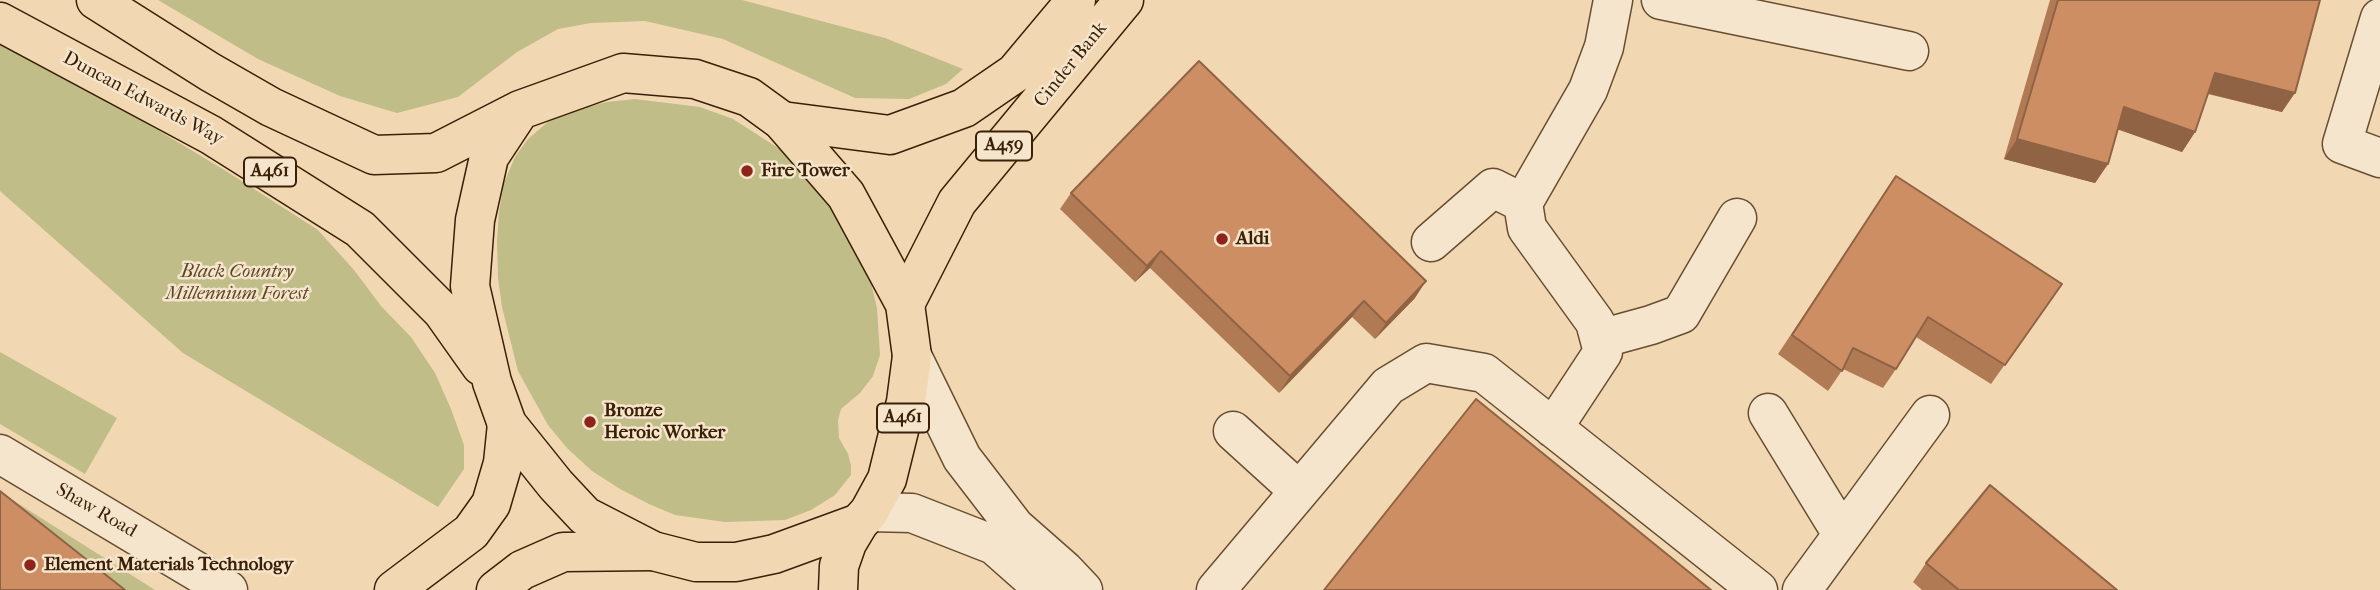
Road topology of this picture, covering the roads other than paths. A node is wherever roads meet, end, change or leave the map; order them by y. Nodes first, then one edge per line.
1 (96, 0) edge
2 (1076, 0) edge
3 (1124, 0) edge
4 (1613, 0) edge
5 (1661, 0) edge
6 (2380, 18) edge
7 (0, 22) edge
8 (1909, 51) dead end
9 (520, 110) junction
10 (782, 121) junction
11 (2380, 158) edge
12 (1523, 204) junction
13 (1737, 219) dead end
14 (1431, 242) dead end
15 (905, 304) junction
16 (1600, 339) junction
17 (912, 356) junction
18 (492, 382) junction
19 (1768, 413) dead end
20 (1930, 415) dead end
21 (507, 424) junction
22 (1553, 428) junction
23 (1233, 431) dead end
24 (0, 454) edge
25 (1299, 491) junction
26 (864, 518) junction
27 (1842, 534) junction
28 (653, 551) junction
29 (696, 562) junction
30 (509, 580) edge
31 (228, 590) edge
32 (394, 590) edge
33 (728, 590) edge
34 (838, 590) edge
35 (1045, 590) edge
36 (1083, 590) edge
37 (1216, 590) edge
38 (1758, 590) edge
39 (1801, 590) edge

1 - 9 main road, A461
2 - 10 main road, Cinder Bank / A459
3 - 15 main road, Cinder Bank / A459
4 - 12 street
5 - 8 street
6 - 11 street
7 - 18 main road, Duncan Edwards Way / A461
9 - 10 main road, A461
9 - 18 main road, A461
10 - 15 main road, A461
12 - 14 street
12 - 16 street
13 - 16 street
15 - 17 main road, A461
16 - 22 street
17 - 26 main road, A461
17 - 36 street
18 - 21 main road, A461
19 - 27 street
20 - 27 street
21 - 28 main road, A461
21 - 32 main road
22 - 25 street
22 - 38 street
23 - 25 street
24 - 31 street, Shaw Road
25 - 37 street
26 - 29 main road, A461
26 - 34 main road, A461
26 - 35 street
27 - 39 street
28 - 29 main road, A461
28 - 30 main road
29 - 33 main road, A461

